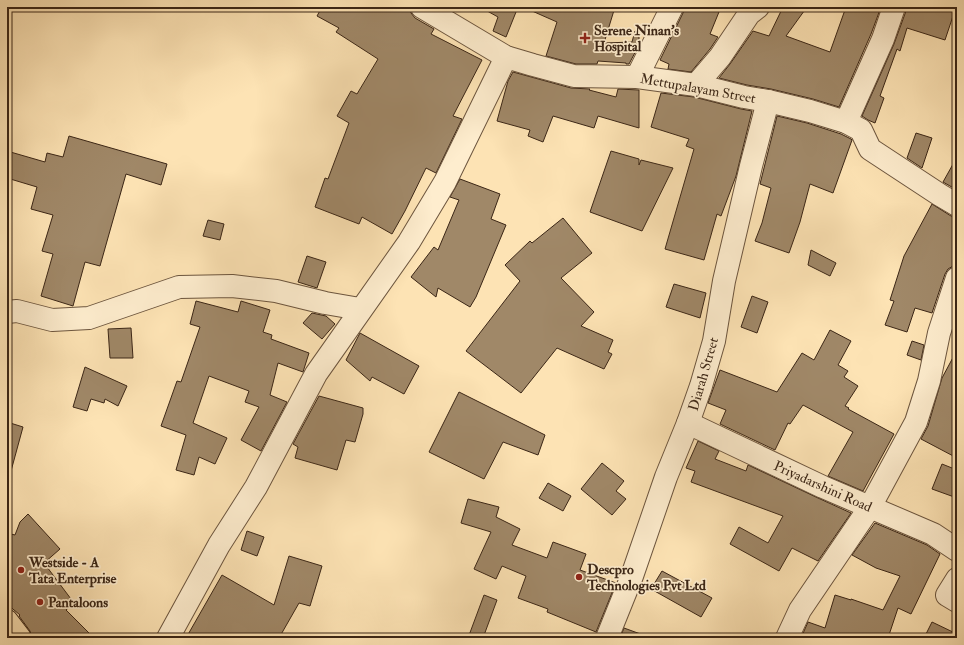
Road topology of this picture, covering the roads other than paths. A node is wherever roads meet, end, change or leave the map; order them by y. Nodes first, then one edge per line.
1 (422, 7) edge
2 (672, 7) edge
3 (758, 7) edge
4 (894, 7) edge
5 (506, 57) junction
6 (637, 77) junction
7 (696, 85) junction
8 (768, 101) junction
9 (846, 122) junction
10 (957, 205) edge
11 (957, 278) edge
12 (360, 309) junction
13 (7, 312) edge
14 (688, 423) junction
15 (870, 507) junction
16 (957, 550) edge
17 (957, 579) edge
18 (957, 602) edge
19 (168, 638) edge
20 (607, 638) edge
21 (787, 638) edge

1 - 5 street, Mettupalayam Street
2 - 6 street
3 - 7 street
4 - 9 street
5 - 6 street, Mettupalayam Street
5 - 12 street
6 - 7 street, Mettupalayam Street
7 - 8 street, Mettupalayam Street
8 - 9 street, Mettupalayam Street
8 - 14 street, Diarah Street
9 - 10 street, Mettupalayam Street
11 - 15 street
12 - 13 street
12 - 19 street
14 - 15 street, Priyadarshini Road
14 - 20 street, Diarah Street
15 - 16 street, Priyadarshini Road
15 - 21 street
17 - 18 street

